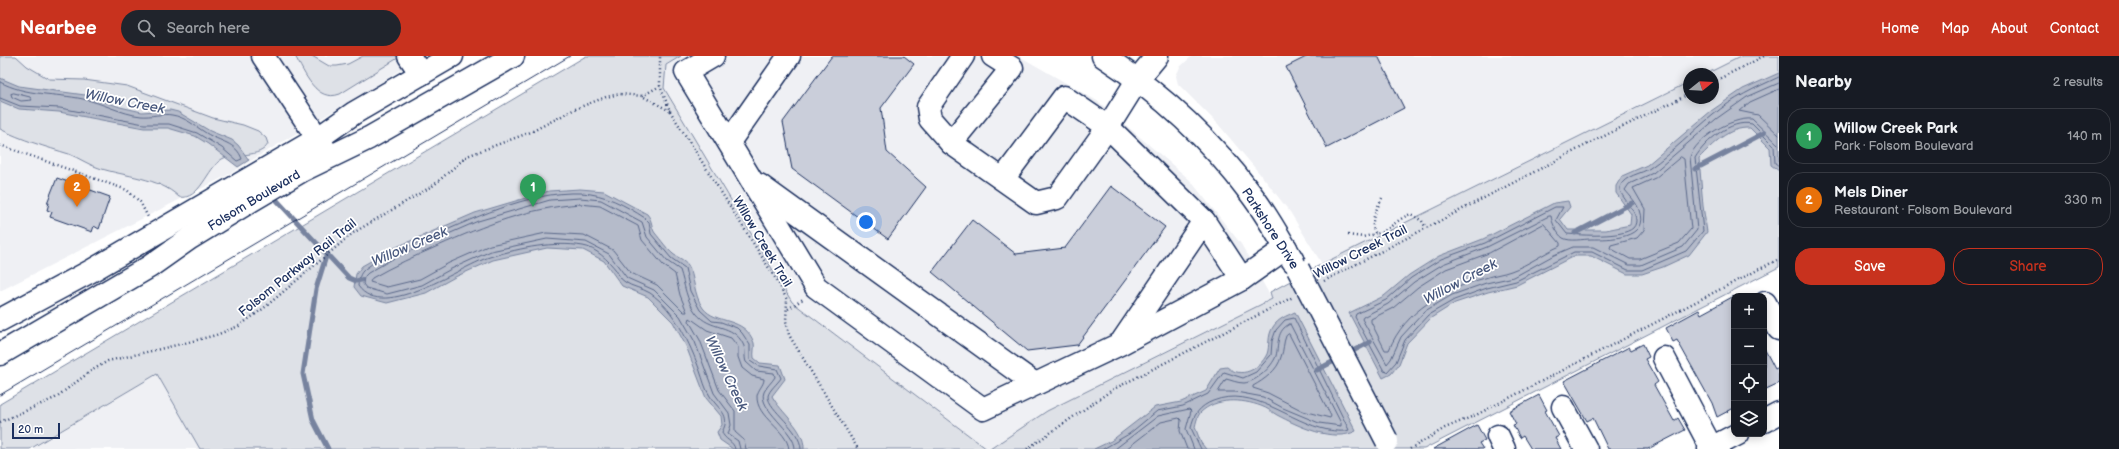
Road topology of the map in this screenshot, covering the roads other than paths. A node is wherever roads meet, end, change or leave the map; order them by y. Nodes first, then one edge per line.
1 (264, 56) edge
2 (409, 56) edge
3 (452, 56) edge
4 (513, 56) edge
5 (713, 56) edge
6 (789, 56) edge
7 (963, 56) edge
8 (993, 56) edge
9 (1104, 56) edge
10 (1157, 56) edge
11 (421, 74) junction
12 (1138, 79) junction
13 (1108, 127) junction
14 (317, 139) junction
15 (729, 142) junction
16 (951, 143) junction
17 (330, 157) junction
18 (1003, 179) junction
19 (751, 180) junction
20 (245, 192) junction
21 (1204, 221) junction
22 (1286, 248) junction
23 (1242, 279) junction
24 (1767, 307) edge
25 (1, 318) edge
26 (1779, 329) edge
27 (1120, 344) junction
28 (0, 354) edge
29 (1664, 358) dead end
30 (1035, 384) junction
31 (1563, 407) dead end
32 (1779, 413) edge
33 (1767, 419) edge
34 (1733, 437) edge
35 (1390, 446) edge
36 (1586, 449) edge
37 (1711, 449) edge

1 - 14 main road
2 - 11 main road
3 - 11 main road, Folsom Boulevard
4 - 17 main road, Folsom Boulevard
5 - 15 main road
6 - 15 main road
7 - 16 main road
8 - 16 main road
9 - 12 main road, Parkshore Drive
10 - 12 main road
11 - 14 main road, Folsom Boulevard
12 - 13 main road
12 - 22 main road, Parkshore Drive
13 - 18 main road
13 - 18 main road
13 - 21 main road
14 - 17 main road
14 - 20 main road, Folsom Boulevard
15 - 19 main road
16 - 18 main road
17 - 20 main road, Folsom Boulevard
19 - 30 main road
19 - 30 main road
20 - 25 main road, Folsom Boulevard
20 - 28 main road, Folsom Boulevard
21 - 23 main road
21 - 27 main road
22 - 23 main road
22 - 35 main road, Parkshore Drive, bridge
23 - 27 main road
24 - 26 main road
27 - 30 main road
29 - 37 main road
31 - 36 main road
32 - 33 main road
34 - 37 main road

